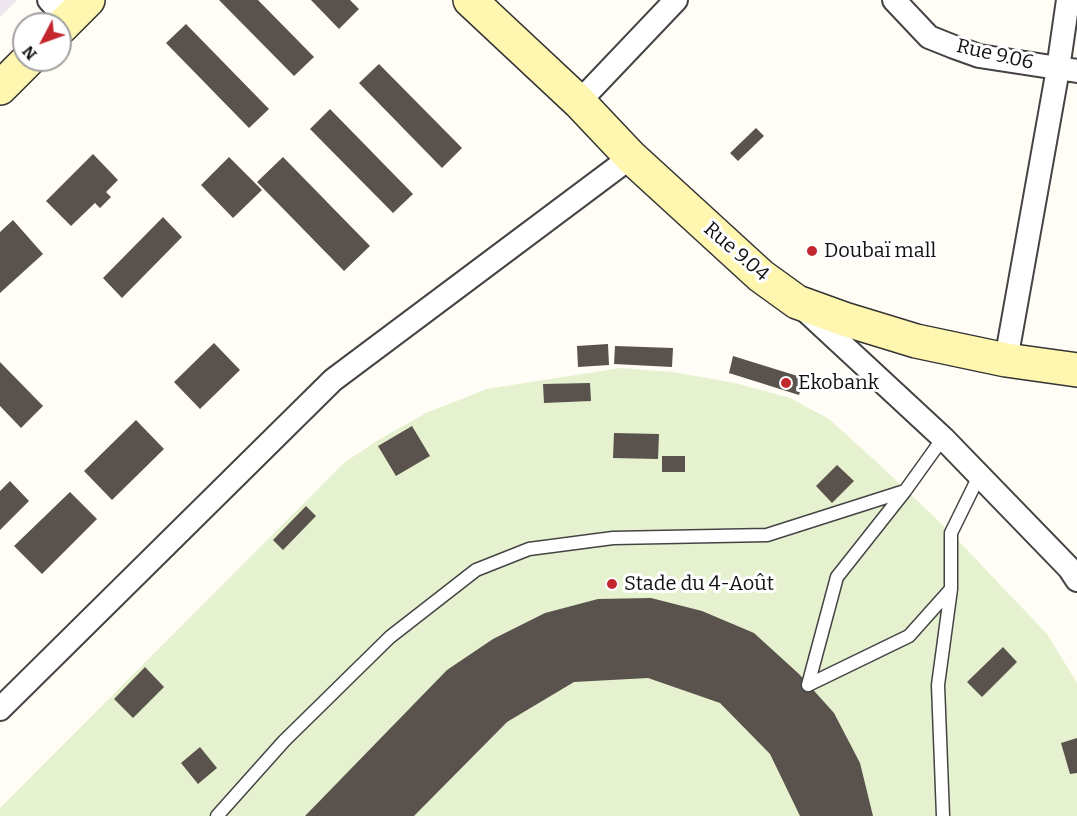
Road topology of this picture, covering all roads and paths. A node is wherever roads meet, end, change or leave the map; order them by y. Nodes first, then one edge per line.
1 (470, 0) edge
2 (676, 0) edge
3 (894, 0) edge
4 (1068, 0) edge
5 (1068, 70) edge
6 (16, 72) edge
7 (0, 88) edge
8 (579, 102) junction
9 (631, 157) junction
10 (797, 302) junction
11 (1006, 360) junction
12 (1077, 370) edge
13 (943, 438) junction
14 (979, 476) junction
15 (905, 490) junction
16 (1077, 580) edge
17 (951, 590) junction
18 (0, 709) edge
19 (218, 816) edge
20 (943, 816) edge

1 - 8 main road, Rue 9.04
2 - 8 street
3 - 5 street, Rue 9.06
4 - 5 street
5 - 11 street
6 - 7 main road
8 - 9 main road, Rue 9.04
9 - 10 main road, Rue 9.04
9 - 18 street
10 - 11 main road, Rue 9.04
10 - 13 street
11 - 12 main road, Rue 9.04
13 - 14 street
13 - 15 lane
14 - 16 street
14 - 17 lane
15 - 17 lane
15 - 19 lane
17 - 20 lane

